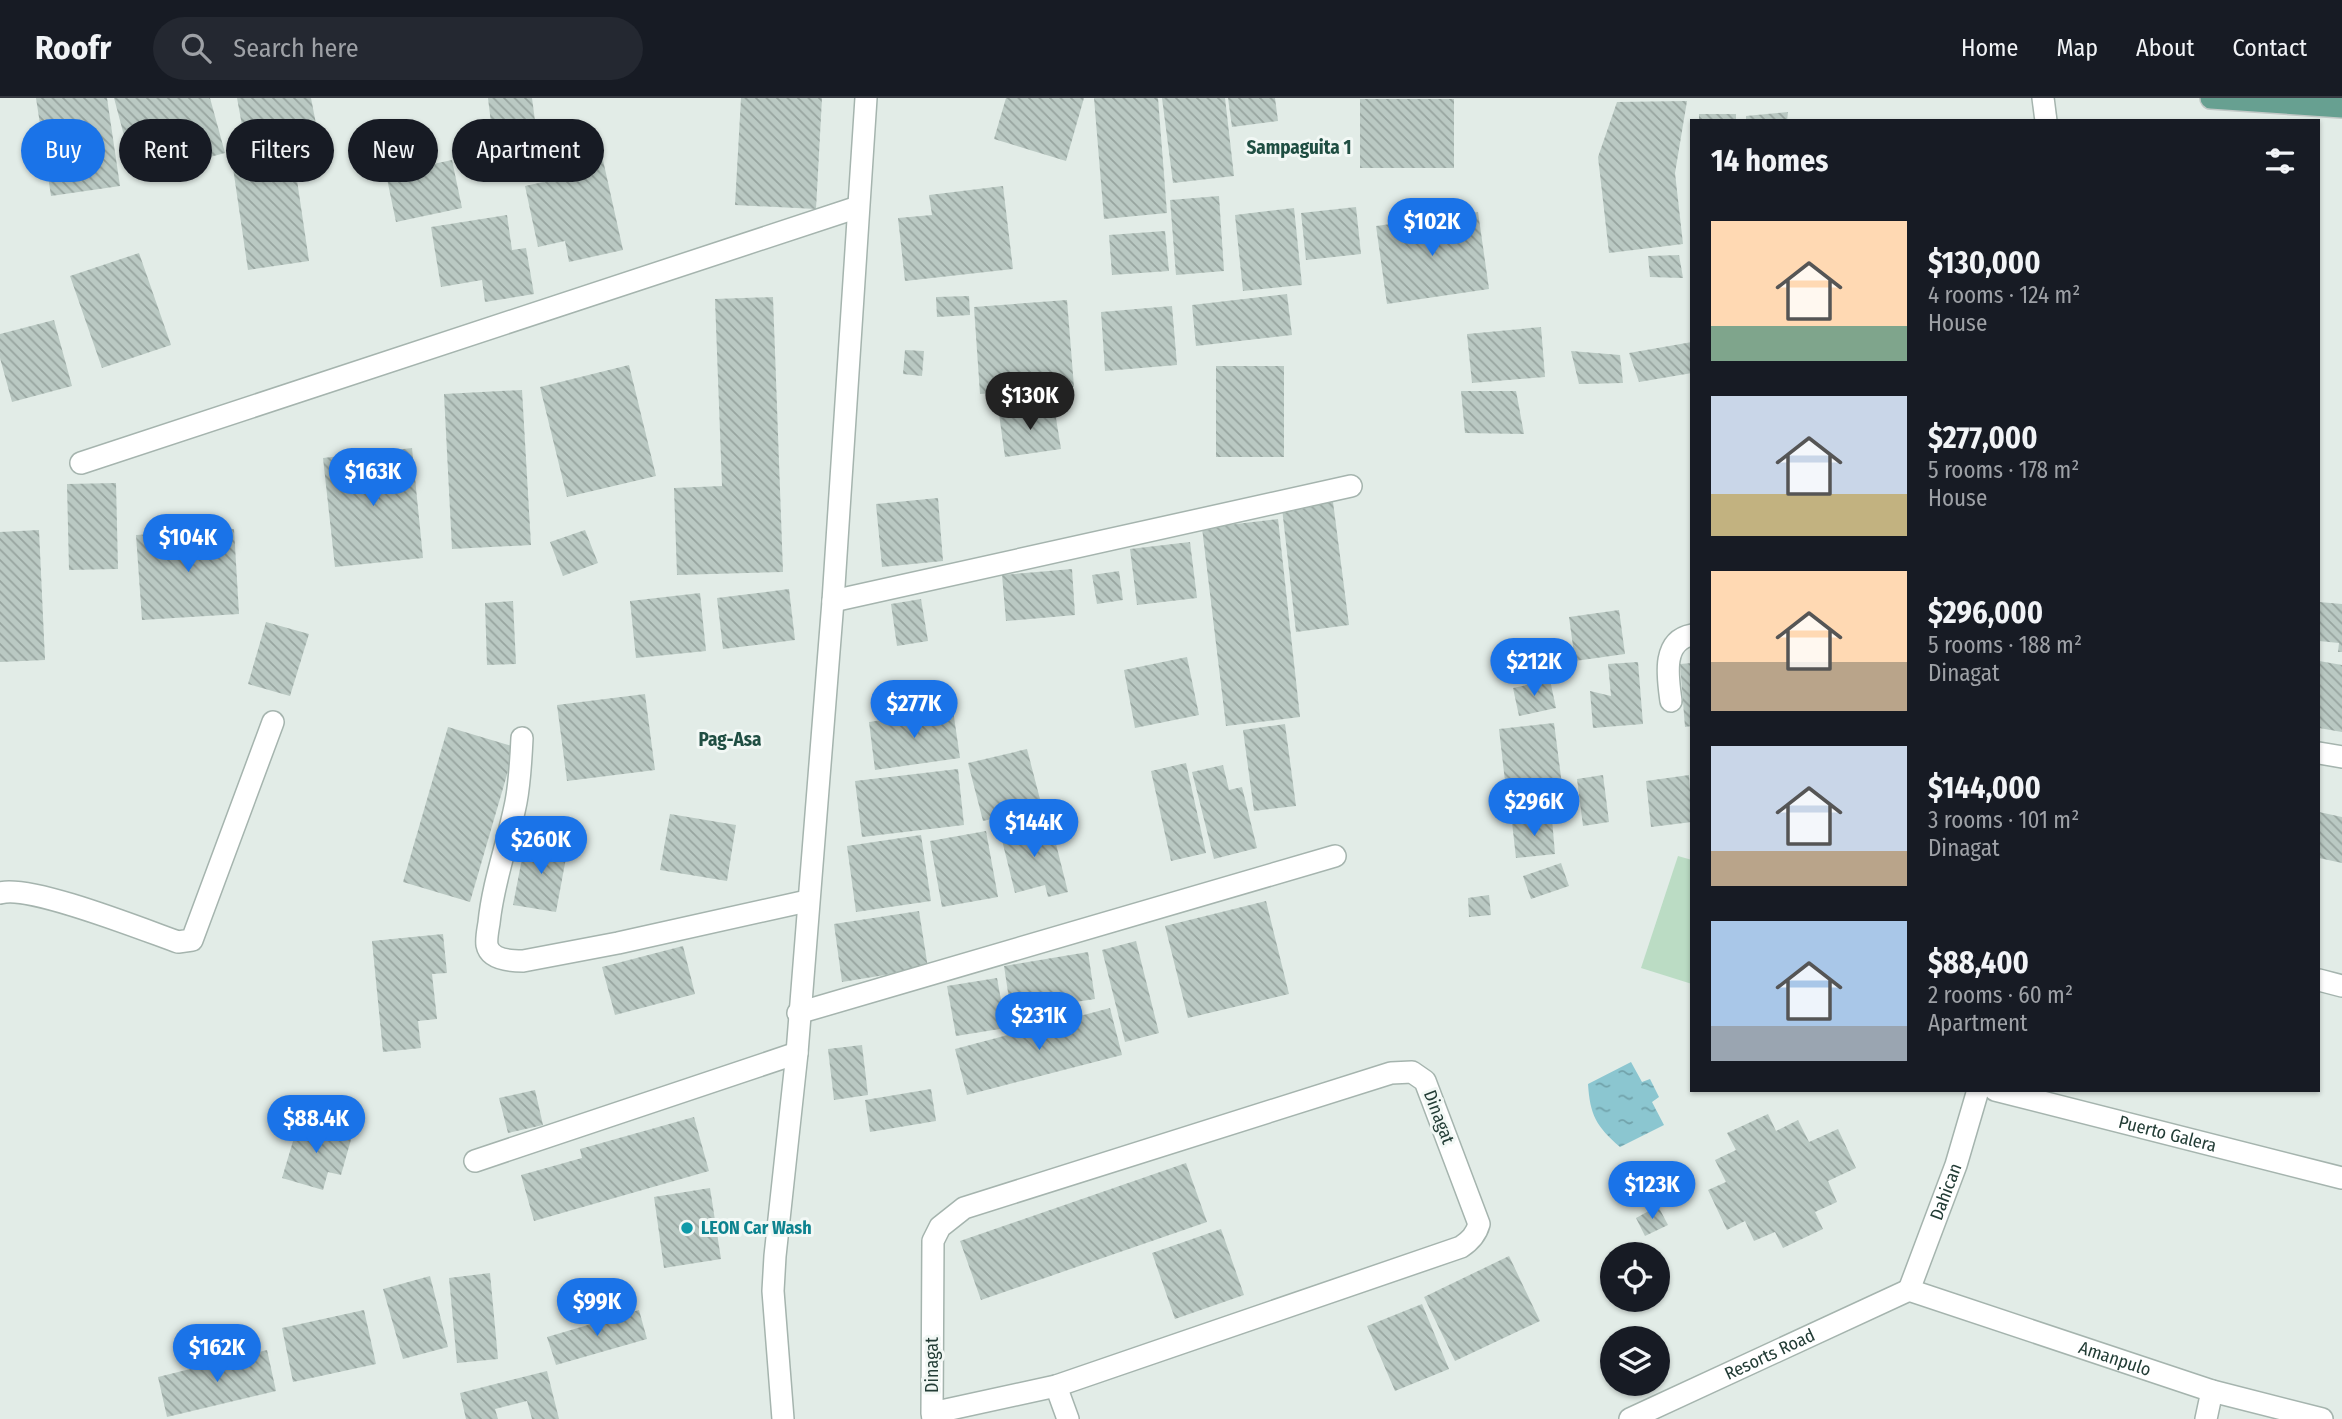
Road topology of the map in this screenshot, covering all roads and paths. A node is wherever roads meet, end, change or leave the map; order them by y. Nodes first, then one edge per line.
1 (866, 98) edge
2 (2043, 98) edge
3 (2211, 98) edge
4 (2342, 107) edge
5 (2046, 119) edge
6 (858, 207) junction
7 (81, 463) dead end
8 (1351, 486) dead end
9 (833, 601) junction
10 (1690, 635) edge
11 (1671, 701) dead end
12 (273, 722) dead end
13 (522, 738) dead end
14 (2320, 753) edge
15 (2342, 757) edge
16 (1335, 856) dead end
17 (0, 894) edge
18 (807, 901) junction
19 (2320, 980) edge
20 (2342, 986) edge
21 (798, 1013) junction
22 (797, 1053) junction
23 (1977, 1092) edge
24 (2003, 1092) edge
25 (475, 1161) dead end
26 (2342, 1178) edge
27 (1909, 1290) junction
28 (1056, 1386) junction
29 (2212, 1391) junction
30 (932, 1416) edge
31 (783, 1419) edge
32 (1068, 1419) edge
33 (1630, 1419) edge
34 (2207, 1419) edge
35 (2322, 1419) edge

1 - 6 street
2 - 5 street
3 - 4 main road
6 - 7 street
6 - 9 street
8 - 9 street
9 - 18 street
10 - 11 street
12 - 17 street
13 - 18 street
14 - 15 street
16 - 21 street
18 - 21 street
19 - 20 street
21 - 22 street
22 - 25 street
22 - 31 street
23 - 27 street, Dahican
24 - 26 street, Puerto Galera
27 - 29 street, Amanpulo
27 - 33 street, Resorts Road
28 - 30 street, Dinagat
28 - 30 street, Dinagat
28 - 32 street
29 - 34 street
29 - 35 street, Amanpulo

